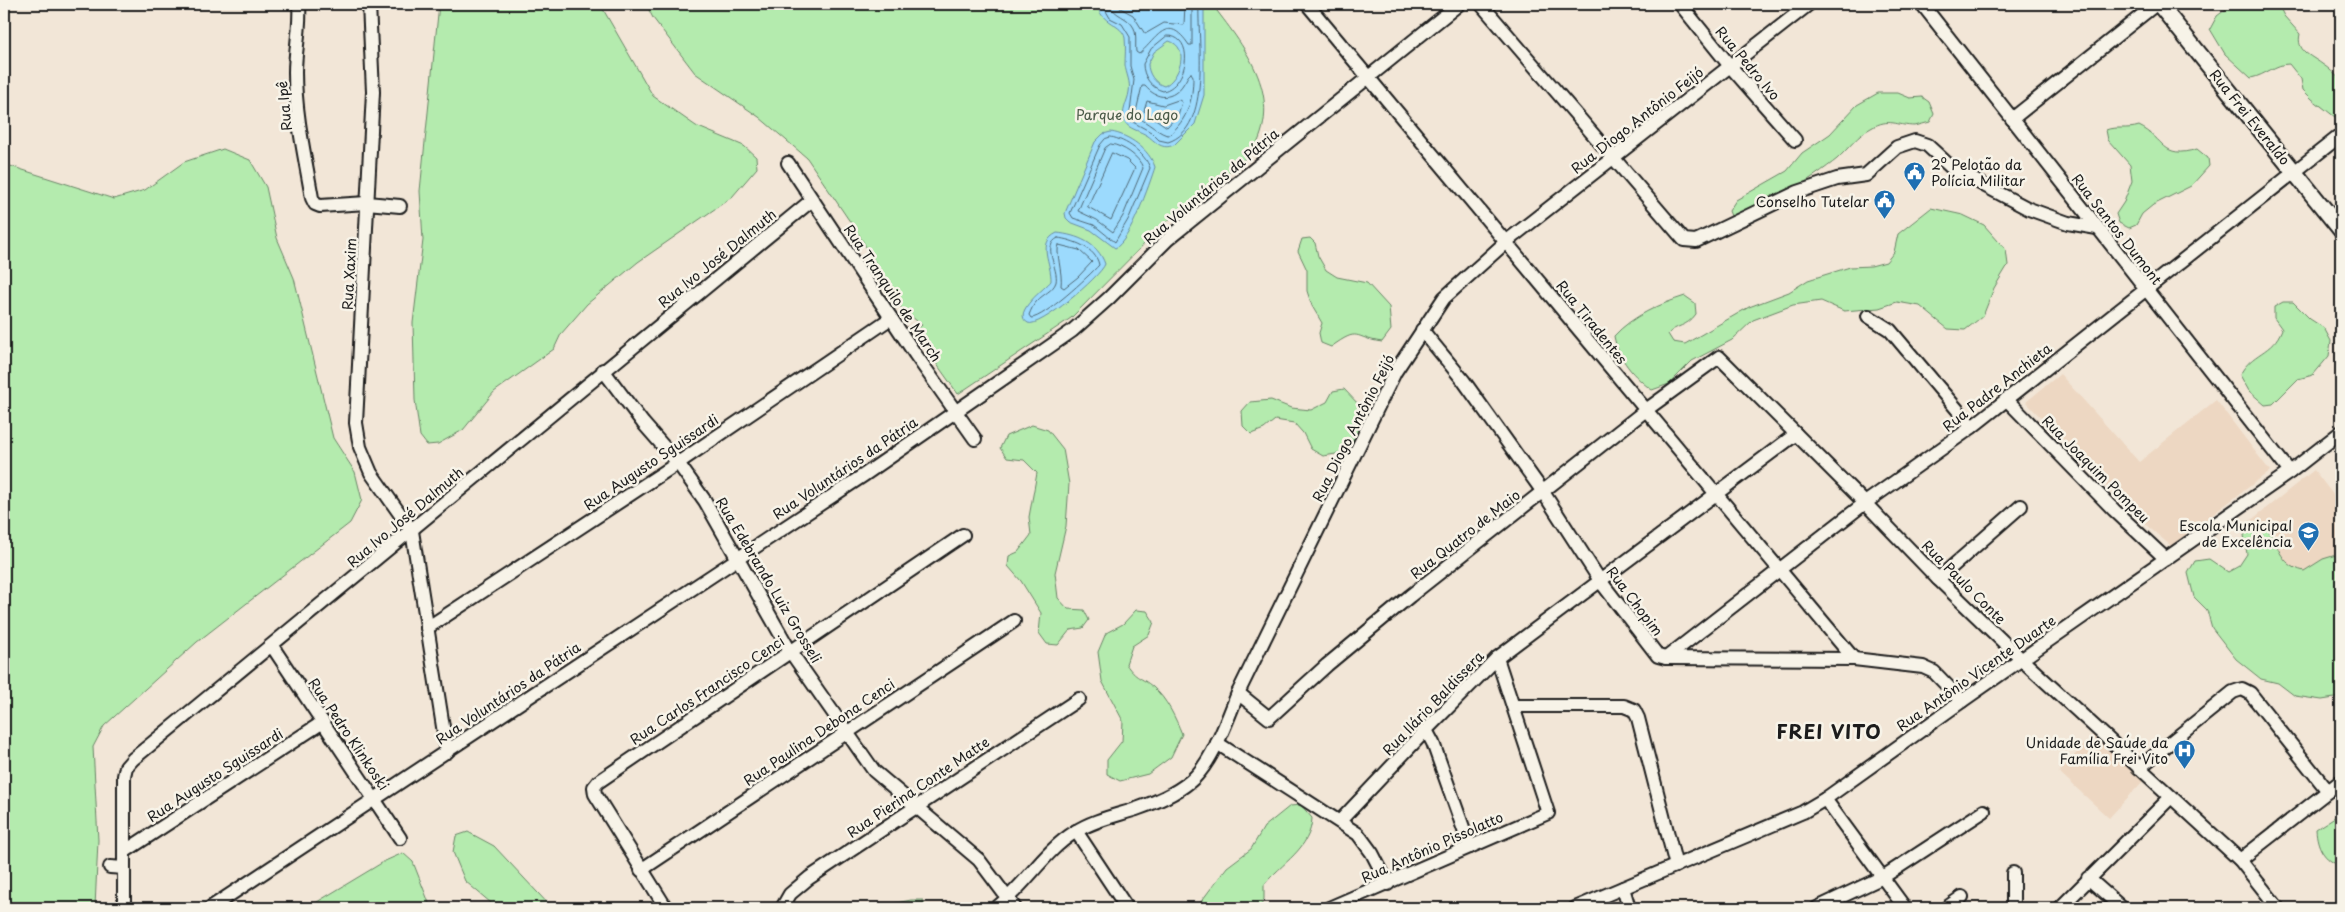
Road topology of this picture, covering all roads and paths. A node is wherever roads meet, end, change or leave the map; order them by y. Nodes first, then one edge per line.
1 (299, 4) edge
2 (370, 4) edge
3 (1307, 4) edge
4 (1459, 4) edge
5 (1480, 4) edge
6 (1680, 4) edge
7 (1809, 4) edge
8 (1922, 4) edge
9 (2157, 4) edge
10 (1730, 66) junction
11 (1369, 76) junction
12 (2012, 119) junction
13 (2341, 135) edge
14 (1795, 140) dead end
15 (1614, 157) junction
16 (788, 163) dead end
17 (2295, 172) junction
18 (812, 200) junction
19 (367, 203) junction
20 (400, 206) dead end
21 (2097, 228) junction
22 (2341, 230) edge
23 (1507, 241) junction
24 (2147, 290) junction
25 (1868, 316) dead end
26 (891, 318) junction
27 (1422, 330) junction
28 (1719, 357) joint
29 (603, 370) junction
30 (2006, 399) junction
31 (1646, 410) junction
32 (956, 411) junction
33 (1972, 427) junction
34 (2341, 432) edge
35 (1796, 434) junction
36 (975, 439) dead end
37 (678, 463) junction
38 (2290, 472) junction
39 (1543, 492) junction
40 (1716, 495) junction
41 (1865, 503) junction
42 (2021, 506) dead end
43 (412, 531) junction
44 (963, 535) dead end
45 (738, 558) junction
46 (2166, 559) junction
47 (1780, 571) junction
48 (1938, 579) junction
49 (1600, 582) junction
50 (1014, 620) dead end
51 (426, 628) junction
52 (272, 646) junction
53 (790, 651) junction
54 (1497, 658) junction
55 (1666, 658) junction
56 (1854, 659) junction
57 (2021, 659) junction
58 (1238, 692) junction
59 (1079, 699) dead end
60 (1962, 701) junction
61 (1513, 706) junction
62 (323, 722) junction
63 (1426, 730) junction
64 (847, 731) junction
65 (1217, 743) junction
66 (446, 752) junction
67 (2138, 768) junction
68 (2341, 781) edge
69 (2328, 791) junction
70 (2171, 797) junction
71 (374, 798) junction
72 (1825, 798) junction
73 (916, 806) junction
74 (1984, 810) dead end
75 (1340, 821) junction
76 (1076, 831) junction
77 (400, 838) dead end
78 (1470, 847) junction
79 (124, 852) junction
80 (2240, 860) junction
81 (1676, 866) junction
82 (110, 867) dead end
83 (124, 868) junction
84 (641, 870) junction
85 (2013, 873) dead end
86 (1883, 877) junction
87 (2088, 878) junction
88 (1388, 884) junction
89 (1623, 888) junction
90 (1962, 897) dead end
91 (1011, 904) edge
92 (124, 908) edge
93 (210, 908) edge
94 (666, 908) edge
95 (782, 908) edge
96 (996, 908) edge
97 (1127, 908) edge
98 (1329, 908) edge
99 (1575, 908) edge
100 (1629, 908) edge
101 (1817, 908) edge
102 (1906, 908) edge
103 (1946, 908) edge
104 (2014, 908) edge
105 (2060, 908) edge
106 (2122, 908) edge
107 (2278, 908) edge

1 - 19 street, Rua Ipê
2 - 19 street, Rua Xaxim
3 - 11 street, Rua Tiradentes
4 - 11 street, Rua Voluntários da Pátria
5 - 15 street
6 - 10 street, Rua Pedro Ivo
7 - 10 street, Rua Diogo Antônio Feijó
8 - 12 street, Rua Santos Dumont
9 - 12 street
9 - 17 street, Rua Frei Everaldo
10 - 14 street, Rua Pedro Ivo
10 - 15 street, Rua Diogo Antônio Feijó
11 - 23 street, Rua Tiradentes
11 - 32 street, Rua Voluntários da Pátria
12 - 21 street, Rua Santos Dumont
13 - 17 street, Rua Padre Anchieta
15 - 21 street
15 - 23 street, Rua Diogo Antônio Feijó
16 - 18 street, Rua Tranquilo de March
17 - 22 street, Rua Frei Everaldo
17 - 24 street, Rua Padre Anchieta
18 - 26 street, Rua Tranquilo de March
18 - 29 street, Rua Ivo José Dalmuth
19 - 20 street
19 - 43 street, Rua Xaxim
21 - 24 street, Rua Santos Dumont
23 - 27 street, Rua Diogo Antônio Feijó
23 - 31 street, Rua Tiradentes
24 - 30 street, Rua Padre Anchieta
24 - 38 street, Rua Santos Dumont
25 - 33 street
26 - 32 street, Rua Tranquilo de March
26 - 37 street, Rua Augusto Sguissardi
27 - 39 street, Rua Chopim
27 - 58 street, Rua Diogo Antônio Feijó
28 - 31 street, Rua Quatro de Maio
28 - 35 street, Rua Paulo Conte
29 - 37 street, Rua Edebrando Luiz Grosseli
29 - 43 street, Rua Ivo José Dalmuth
30 - 33 street, Rua Padre Anchieta
30 - 46 street, Rua Joaquim Pompeu
31 - 39 street, Rua Quatro de Maio
31 - 40 street, Rua Tiradentes
32 - 36 street, Rua Tranquilo de March
32 - 45 street, Rua Voluntários da Pátria
33 - 41 street, Rua Padre Anchieta
34 - 38 street, Rua Antônio Vicente Duarte
35 - 40 street, Rua Ilário Baldissera
35 - 41 street, Rua Paulo Conte
37 - 45 street, Rua Edebrando Luiz Grosseli
37 - 51 street, Rua Augusto Sguissardi
38 - 46 street, Rua Antônio Vicente Duarte
39 - 49 street, Rua Chopim
39 - 58 street, Rua Quatro de Maio
40 - 47 street, Rua Tiradentes
40 - 49 street, Rua Ilário Baldissera
41 - 47 street, Rua Padre Anchieta
41 - 48 street, Rua Paulo Conte
42 - 48 street
43 - 51 street
43 - 52 street, Rua Ivo José Dalmuth
44 - 53 street, Rua Carlos Francisco Cenci
45 - 53 street, Rua Edebrando Luiz Grosseli
45 - 66 street, Rua Voluntários da Pátria
46 - 57 street, Rua Antônio Vicente Duarte
47 - 55 street, Rua Padre Anchieta
47 - 56 street, Rua Tiradentes
48 - 57 street, Rua Paulo Conte
49 - 54 street, Rua Ilário Baldissera
49 - 55 street, Rua Chopim
50 - 64 street, Rua Paulina Debona Cenci
51 - 66 street
52 - 62 street, Rua Pedro Klinkoski
52 - 79 street, Rua Ivo José Dalmuth
53 - 64 street, Rua Edebrando Luiz Grosseli
53 - 84 street, Rua Carlos Francisco Cenci
54 - 61 street
54 - 63 street, Rua Ilário Baldissera
55 - 56 street
56 - 60 street
57 - 60 street, Rua Antônio Vicente Duarte
57 - 67 street, Rua Paulo Conte
58 - 65 street, Rua Diogo Antônio Feijó
59 - 73 street, Rua Pierina Conte Matte
60 - 72 street, Rua Antônio Vicente Duarte
61 - 78 street, Rua Antônio Pissolatto
61 - 81 street
62 - 71 street, Rua Pedro Klinkoski
62 - 79 street, Rua Augusto Sguissardi
63 - 75 street, Rua Ilário Baldissera
63 - 78 street
64 - 73 street, Rua Edebrando Luiz Grosseli
64 - 84 street, Rua Paulina Debona Cenci
65 - 75 street
65 - 76 street, Rua Diogo Antônio Feijó
66 - 71 street, Rua Voluntários da Pátria
67 - 69 street
67 - 70 street, Rua Paulo Conte
68 - 69 street
69 - 80 street
70 - 80 street, Rua Paulo Conte
70 - 87 street
71 - 77 street, Rua Pedro Klinkoski
71 - 93 street, Rua Voluntários da Pátria
72 - 81 street, Rua Antônio Vicente Duarte
72 - 86 street
73 - 91 street, Rua Edebrando Luiz Grosseli
73 - 95 street, Rua Pierina Conte Matte
74 - 86 street
75 - 88 street
76 - 91 street, Rua Diogo Antônio Feijó
76 - 97 street
78 - 88 street, Rua Antônio Pissolatto
79 - 83 street, Rua Ivo José Dalmuth
80 - 107 street, Rua Paulo Conte
81 - 89 street, Rua Antônio Vicente Duarte
82 - 83 street
83 - 92 street, Rua Ivo José Dalmuth
84 - 94 street
85 - 104 street
86 - 101 street
86 - 102 street
87 - 105 street
87 - 106 street
88 - 98 street, Rua Antônio Pissolatto
89 - 99 street, Rua Antônio Vicente Duarte
89 - 100 street
90 - 103 street
91 - 96 street, Rua Diogo Antônio Feijó

